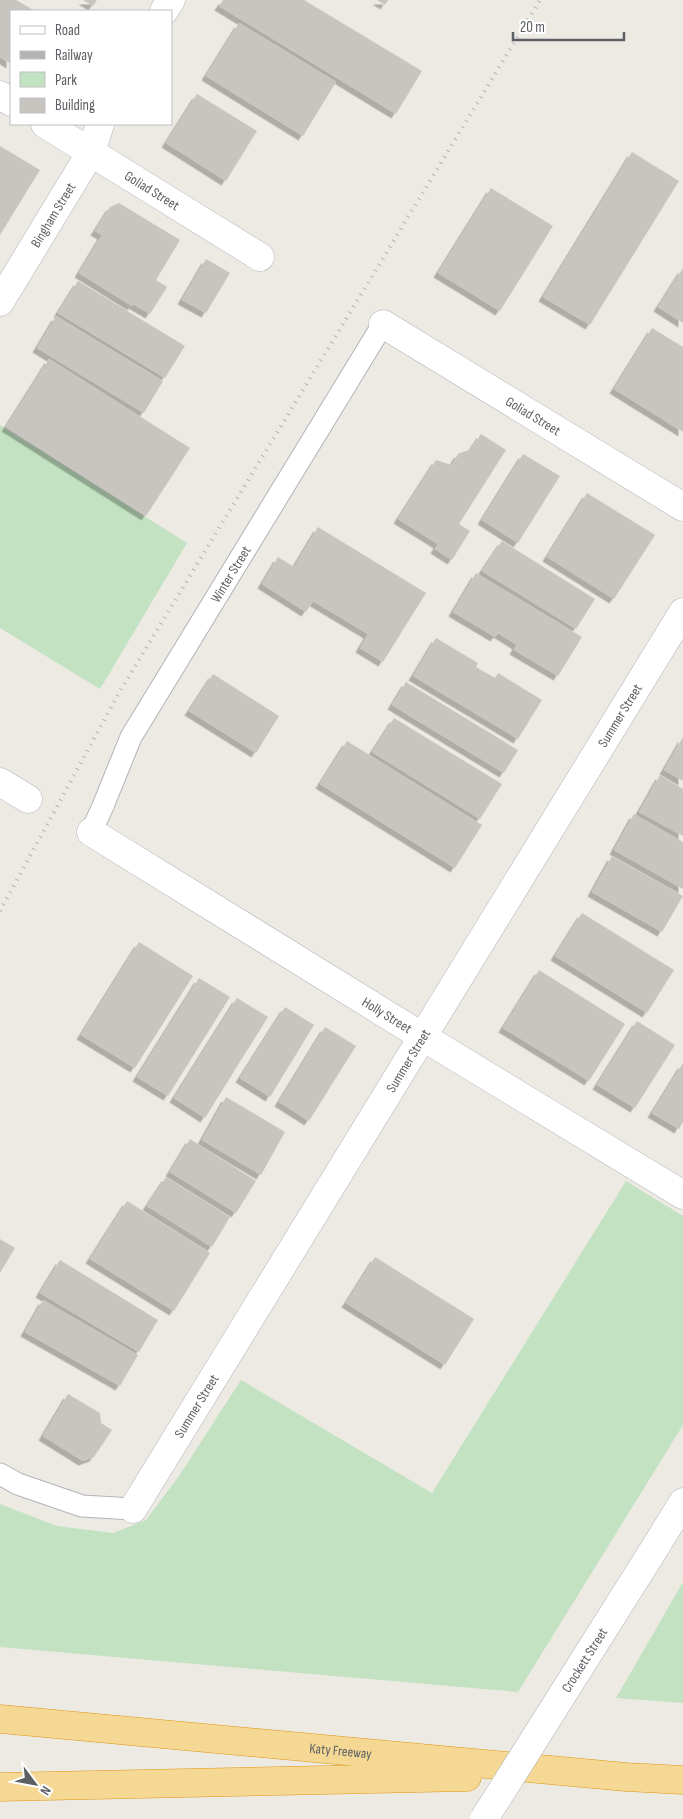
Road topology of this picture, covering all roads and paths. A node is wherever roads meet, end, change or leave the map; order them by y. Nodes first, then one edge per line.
1 (47, 125) edge
2 (100, 125) edge
3 (91, 152) junction
4 (260, 257) dead end
5 (0, 302) edge
6 (383, 324) joint
7 (683, 507) edge
8 (683, 612) edge
9 (0, 782) edge
10 (28, 799) dead end
11 (91, 832) joint
12 (423, 1038) junction
13 (683, 1195) edge
14 (0, 1474) edge
15 (683, 1502) edge
16 (133, 1509) joint
17 (0, 1719) edge
18 (626, 1777) junction
19 (683, 1780) edge
20 (0, 1787) edge
21 (484, 1819) edge

1 - 3 street, Goliad Street
2 - 3 street, Bingham Street
3 - 4 street, Goliad Street
3 - 5 street, Bingham Street
6 - 7 street, Goliad Street
6 - 11 lane, Winter Street
8 - 12 street, Summer Street
9 - 10 street
11 - 12 street, Holly Street
12 - 13 street, Holly Street
12 - 16 street, Summer Street
14 - 16 lane
15 - 21 street, Crockett Street, bridge
17 - 18 highway, Katy Freeway
18 - 19 highway, Katy Freeway
18 - 20 highway

